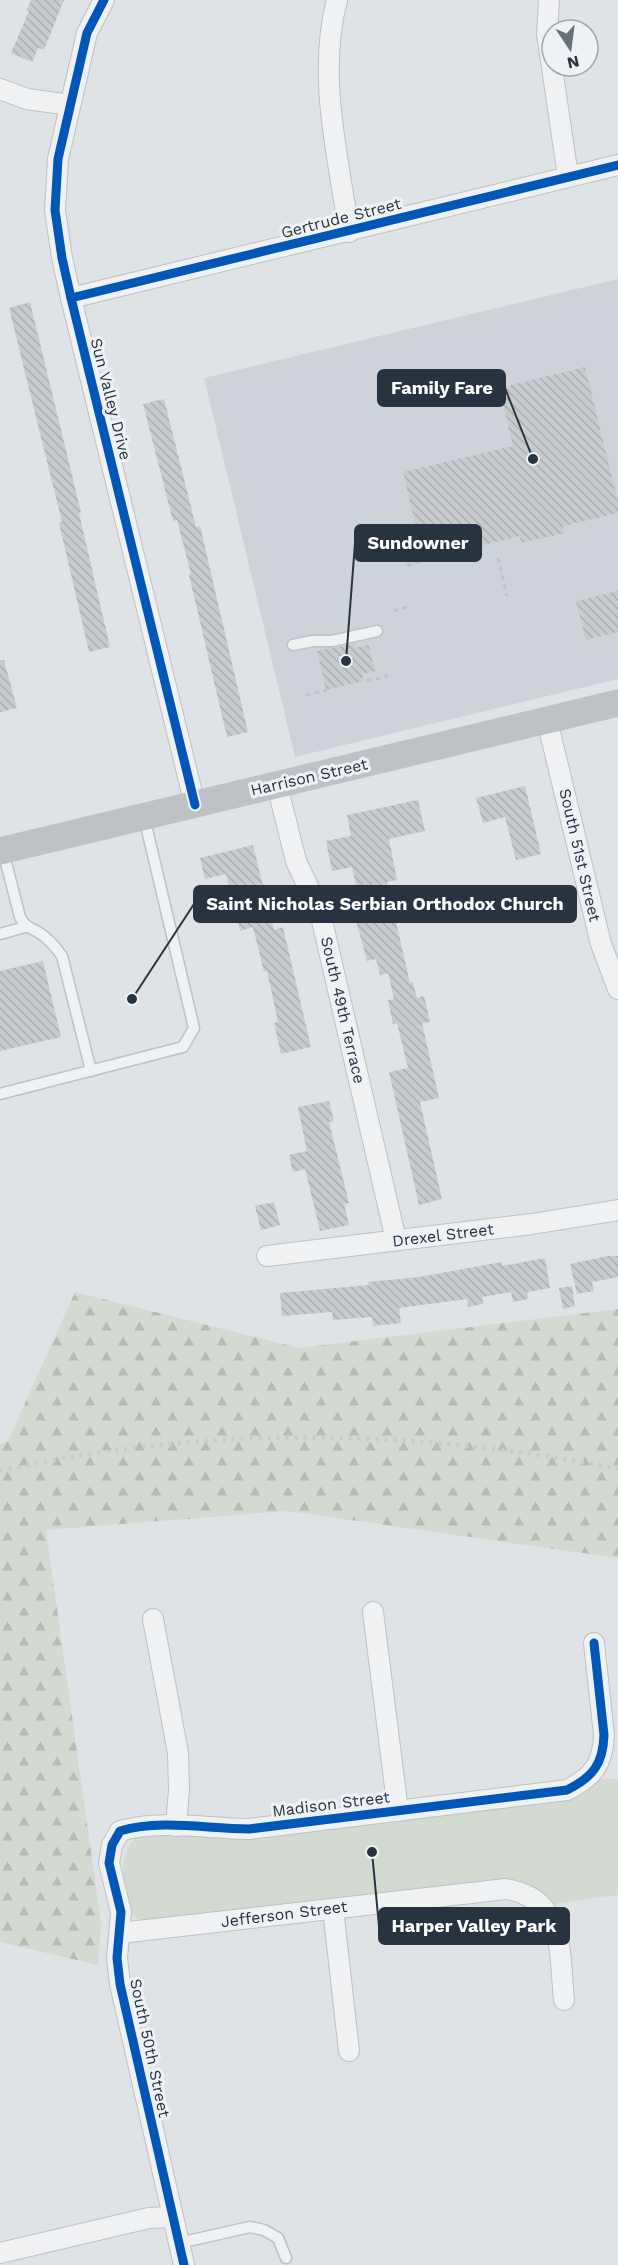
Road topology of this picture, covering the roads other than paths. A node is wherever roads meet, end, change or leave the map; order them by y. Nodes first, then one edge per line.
1 (104, 0) edge
2 (337, 0) edge
3 (549, 0) edge
4 (0, 89) edge
5 (70, 105) junction
6 (618, 165) edge
7 (568, 176) junction
8 (349, 232) junction
9 (71, 298) junction
10 (377, 631) dead end
11 (293, 645) dead end
12 (618, 703) edge
13 (547, 720) junction
14 (277, 785) junction
15 (195, 805) junction
16 (144, 817) junction
17 (2, 851) edge
18 (26, 927) junction
19 (0, 934) edge
20 (618, 989) edge
21 (91, 1071) junction
22 (0, 1094) edge
23 (618, 1210) edge
24 (396, 1240) junction
25 (267, 1256) dead end
26 (373, 1612) dead end
27 (153, 1619) dead end
28 (594, 1643) dead end
29 (398, 1811) junction
30 (176, 1826) junction
31 (116, 1837) joint
32 (333, 1909) junction
33 (120, 1933) junction
34 (564, 2000) dead end
35 (349, 2051) dead end
36 (173, 2217) junction
37 (179, 2243) junction
38 (0, 2253) edge
39 (286, 2258) dead end
40 (184, 2265) edge

1 - 5 street, Sun Valley Drive
2 - 8 street
3 - 7 street
4 - 5 street
5 - 9 street, Sun Valley Drive
6 - 7 street, Gertrude Street
7 - 8 street, Gertrude Street
8 - 9 street, Gertrude Street
9 - 15 street, Sun Valley Drive
10 - 11 lane
12 - 13 main road, Harrison Street
13 - 14 main road, Harrison Street
13 - 20 street, South 51st Street
14 - 15 main road, Harrison Street
14 - 24 street, South 49th Terrace
15 - 16 main road, Harrison Street
16 - 17 main road, Harrison Street
16 - 21 lane
17 - 18 lane
18 - 19 lane
18 - 21 lane
21 - 22 lane
23 - 24 street, Drexel Street
24 - 25 street, Drexel Street
26 - 29 street
27 - 30 street
28 - 29 street, Madison Street
29 - 30 street, Madison Street
30 - 31 street, Madison Street
31 - 33 street, South 50th Street
32 - 33 street, Jefferson Street
32 - 34 street, Jefferson Street
32 - 35 street
33 - 36 street, South 50th Street
36 - 37 street, South 50th Street
36 - 38 street
37 - 39 lane
37 - 40 street, South 50th Street

